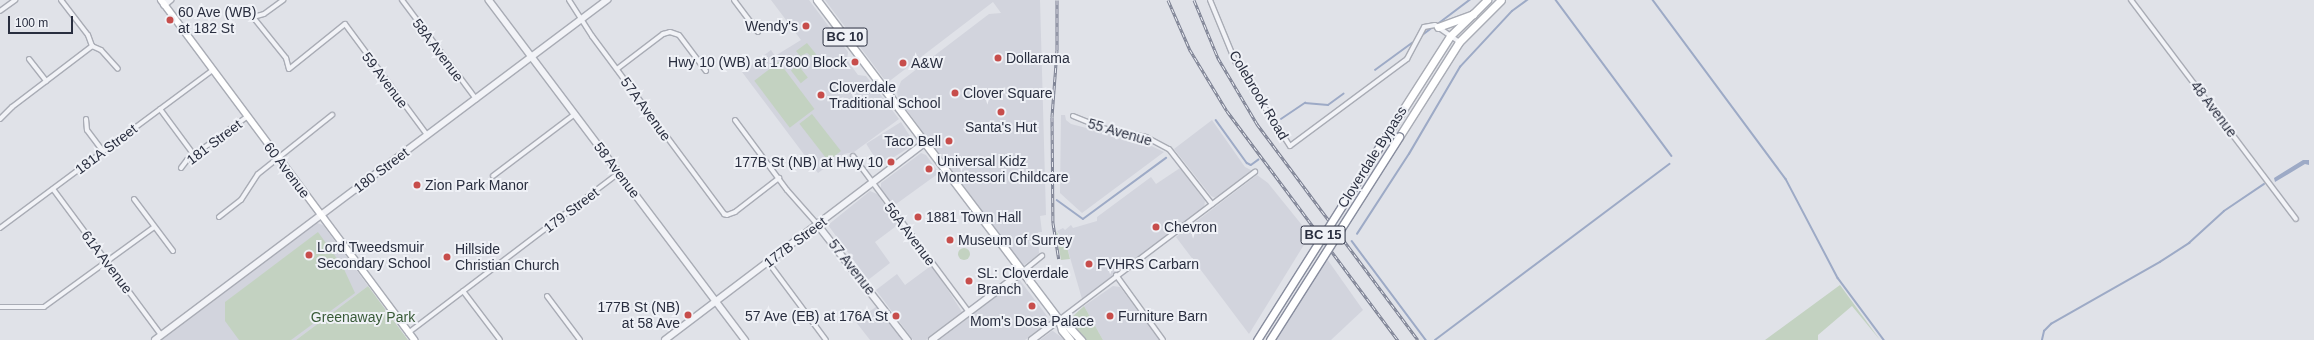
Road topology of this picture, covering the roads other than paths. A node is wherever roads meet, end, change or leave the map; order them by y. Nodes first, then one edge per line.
1 (15, 0) edge
2 (61, 0) edge
3 (170, 0) edge
4 (283, 0) edge
5 (402, 0) edge
6 (489, 0) edge
7 (569, 0) edge
8 (607, 0) edge
9 (734, 0) edge
10 (817, 0) edge
11 (1210, 0) edge
12 (1487, 0) edge
13 (1501, 0) edge
14 (2131, 0) edge
15 (162, 2) edge
16 (0, 11) edge
17 (1473, 14) junction
18 (582, 19) junction
19 (1438, 27) junction
20 (758, 32) dead end
21 (1450, 36) junction
22 (1459, 42) junction
23 (92, 46) junction
24 (532, 57) junction
25 (29, 59) dead end
26 (118, 69) dead end
27 (617, 69) junction
28 (213, 70) junction
29 (706, 71) dead end
30 (46, 81) junction
31 (476, 99) junction
32 (160, 109) junction
33 (575, 114) junction
34 (248, 116) junction
35 (332, 116) dead end
36 (1074, 116) dead end
37 (0, 119) edge
38 (86, 119) dead end
39 (735, 120) dead end
40 (427, 135) junction
41 (925, 143) junction
42 (103, 151) junction
43 (194, 154) junction
44 (853, 156) dead end
45 (278, 158) junction
46 (181, 168) dead end
47 (1254, 172) dead end
48 (619, 173) junction
49 (493, 176) dead end
50 (779, 178) junction
51 (872, 184) junction
52 (52, 189) junction
53 (134, 199) dead end
54 (1212, 204) junction
55 (321, 215) junction
56 (219, 217) dead end
57 (2296, 219) dead end
58 (0, 222) edge
59 (818, 225) junction
60 (2, 227) edge
61 (154, 227) junction
62 (173, 251) dead end
63 (1042, 256) dead end
64 (107, 262) junction
65 (768, 262) junction
66 (1021, 273) junction
67 (1116, 275) junction
68 (463, 291) junction
69 (547, 296) dead end
70 (716, 302) junction
71 (0, 307) edge
72 (969, 312) junction
73 (1059, 320) junction
74 (408, 333) junction
75 (161, 335) junction
76 (155, 340) edge
77 (414, 340) edge
78 (500, 340) edge
79 (580, 340) edge
80 (665, 340) edge
81 (745, 340) edge
82 (826, 340) edge
83 (908, 340) edge
84 (932, 340) edge
85 (1032, 340) edge
86 (1070, 340) edge
87 (1080, 340) edge
88 (1163, 340) edge
89 (1257, 340) edge
90 (1270, 340) edge

1 - 16 street
2 - 23 street
3 - 15 street
4 - 40 street, 59 Avenue
5 - 31 street, 58A Avenue
6 - 24 street, 58 Avenue
7 - 18 street, 57A Avenue
8 - 18 street, 180 Street
9 - 20 street
10 - 41 highway, BC 10
11 - 19 street, Colebrook Road
12 - 17 highway, BC 15
13 - 22 highway, BC 15
14 - 57 street, 48 Avenue
15 - 28 main road, 60 Avenue
17 - 19 highway
17 - 21 highway, BC 15
18 - 24 street, 180 Street
18 - 27 street, 57A Avenue
19 - 21 street
21 - 22 street
21 - 89 highway, Cloverdale Bypass / BC 15, bridge
22 - 90 highway, Cloverdale Bypass / BC 15, bridge
23 - 26 street
23 - 30 street
24 - 31 street, 180 Street
24 - 33 street, 58 Avenue
25 - 30 street
27 - 29 street
27 - 50 street, 57A Avenue
28 - 32 street, 181A Street
28 - 34 main road, 60 Avenue
30 - 37 street
31 - 40 street, 180 Street
32 - 42 street, 181A Street
32 - 43 street
33 - 48 street, 58 Avenue
33 - 49 street
34 - 43 street, 181 Street
34 - 45 main road, 60 Avenue
35 - 45 street
36 - 54 street, 55 Avenue
38 - 42 street
39 - 50 street, 57 Avenue
40 - 55 street, 180 Street
41 - 51 street, 177B Street
41 - 66 highway, BC 10
42 - 52 street, 181A Street
43 - 46 street, 181 Street
44 - 51 street, 56A Avenue
45 - 55 main road, 60 Avenue
45 - 56 street
47 - 54 street
48 - 68 street, 179 Street
48 - 70 street, 58 Avenue
50 - 59 street, 57 Avenue
51 - 59 street, 177B Street
51 - 72 street, 56A Avenue
52 - 60 street, 181A Street
52 - 64 street, 61A Avenue
53 - 61 street
54 - 67 street
55 - 74 main road, 60 Avenue
55 - 75 street, 180 Street
58 - 60 street
59 - 65 street, 177B Street
59 - 83 street, 57 Avenue
61 - 62 street
61 - 64 street
63 - 66 street
64 - 71 street
64 - 75 street, 61A Avenue
65 - 70 street, 177B Street
65 - 82 street
66 - 72 street
66 - 73 highway, BC 10
67 - 73 street
67 - 88 street
68 - 74 street, 179 Street
68 - 78 street
69 - 79 street
70 - 80 street, 177B Street
70 - 81 street, 58 Avenue
72 - 84 street
73 - 85 street
73 - 86 highway, BC 10
73 - 87 highway, BC 10
74 - 77 main road, 60 Avenue
75 - 76 street, 180 Street

